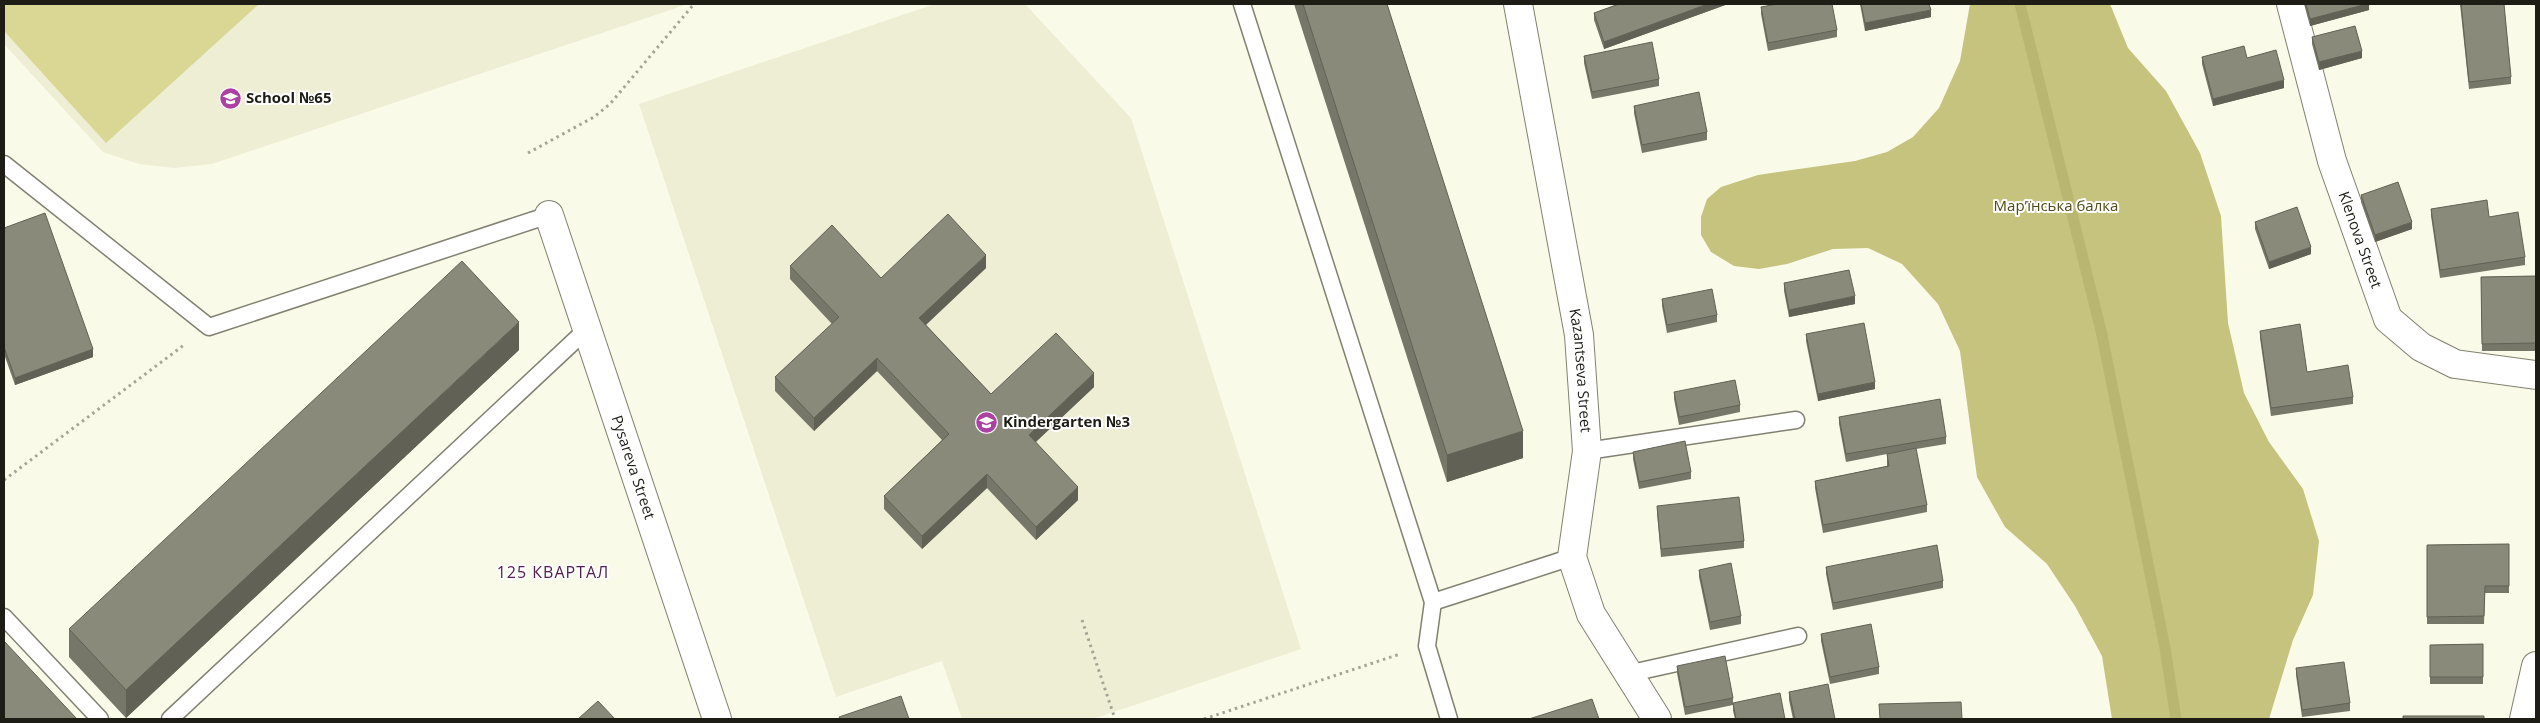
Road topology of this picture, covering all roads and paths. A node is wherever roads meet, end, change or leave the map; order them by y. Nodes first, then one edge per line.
1 (694, 4) edge
2 (1242, 4) edge
3 (1518, 4) edge
4 (2291, 4) edge
5 (528, 153) dead end
6 (4, 164) edge
7 (549, 215) joint
8 (209, 327) junction
9 (587, 329) junction
10 (2536, 375) edge
11 (1796, 420) dead end
12 (1587, 451) junction
13 (4, 480) edge
14 (1572, 557) junction
15 (1433, 602) junction
16 (4, 617) edge
17 (1082, 620) dead end
18 (1798, 636) dead end
19 (1427, 646) junction
20 (2536, 666) edge
21 (1627, 674) junction
22 (100, 719) edge
23 (170, 719) edge
24 (717, 719) edge
25 (1115, 719) edge
26 (1204, 719) edge
27 (1448, 719) edge
28 (1657, 719) edge
29 (2524, 719) edge

1 - 5 path
2 - 15 lane
3 - 12 street, Kazantseva Street
4 - 10 street, Klenova Street
6 - 8 lane
7 - 8 lane
7 - 9 street, Pysareva Street
8 - 13 path
9 - 23 lane
9 - 24 street, Pysareva Street
11 - 12 lane
12 - 14 street, Kazantseva Street
14 - 15 lane
14 - 21 street, Kazantseva Street
15 - 19 lane
16 - 22 lane
17 - 25 path
18 - 21 lane
19 - 26 path
19 - 27 lane
20 - 29 street
21 - 28 street, Kazantseva Street

